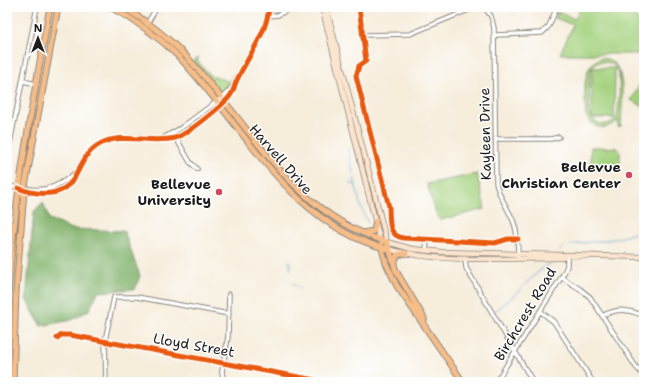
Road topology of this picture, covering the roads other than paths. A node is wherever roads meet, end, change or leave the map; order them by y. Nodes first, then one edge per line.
1 (37, 7) edge
2 (50, 7) edge
3 (58, 7) edge
4 (110, 7) edge
5 (123, 7) edge
6 (158, 7) edge
7 (269, 7) edge
8 (293, 7) edge
9 (322, 7) edge
10 (326, 7) edge
11 (359, 7) edge
12 (476, 7) edge
13 (484, 7) edge
14 (557, 7) edge
15 (268, 16) junction
16 (148, 23) junction
17 (144, 28) junction
18 (363, 35) junction
19 (494, 35) junction
20 (23, 81) junction
21 (36, 84) junction
22 (220, 102) junction
23 (558, 137) dead end
24 (176, 138) junction
25 (495, 139) junction
26 (158, 140) junction
27 (7, 167) edge
28 (197, 168) dead end
29 (7, 186) edge
30 (18, 188) junction
31 (24, 189) junction
32 (376, 221) junction
33 (361, 233) junction
34 (427, 239) junction
35 (518, 239) junction
36 (380, 240) junction
37 (387, 242) junction
38 (382, 247) junction
39 (388, 248) junction
40 (426, 250) junction
41 (406, 253) junction
42 (567, 255) junction
43 (518, 256) junction
44 (644, 257) edge
45 (465, 258) junction
46 (8, 265) edge
47 (394, 267) junction
48 (561, 277) junction
49 (229, 294) dead end
50 (540, 312) junction
51 (229, 314) junction
52 (602, 316) junction
53 (644, 316) edge
54 (7, 319) edge
55 (424, 324) junction
56 (57, 338) dead end
57 (105, 341) junction
58 (515, 352) junction
59 (223, 363) junction
60 (644, 376) edge
61 (13, 382) edge
62 (106, 382) edge
63 (224, 382) edge
64 (326, 382) edge
65 (463, 382) edge
66 (495, 382) edge
67 (533, 382) edge
68 (594, 382) edge

1 - 20 street
2 - 21 main road
3 - 31 main road
4 - 17 main road, Harvell Drive
5 - 16 main road, Harvell Drive
6 - 16 street
7 - 15 street
8 - 15 street
9 - 32 main road
10 - 37 main road
11 - 18 street
12 - 18 street
13 - 19 street, Kayleen Drive
14 - 19 street
15 - 22 street
16 - 17 street
16 - 22 main road, Harvell Drive
17 - 22 main road, Harvell Drive
18 - 34 street
19 - 25 street, Kayleen Drive
20 - 21 street
20 - 27 street
21 - 30 main road
22 - 24 street
22 - 26 street
22 - 33 main road, Harvell Drive
22 - 38 main road, Harvell Drive
23 - 25 street
24 - 26 street
24 - 28 street
25 - 35 street, Kayleen Drive
26 - 31 street
29 - 30 street
30 - 31 street
30 - 46 main road
31 - 61 main road
32 - 33 main road
32 - 36 main road
33 - 36 main road, Harvell Drive
34 - 35 street
34 - 40 street
35 - 43 street, Kayleen Drive
36 - 37 main road, Harvell Drive
36 - 38 main road
37 - 39 main road
37 - 40 main road, Harvell Drive
38 - 39 main road, Harvell Drive
38 - 55 main road
39 - 41 main road, Harvell Drive
39 - 47 main road
40 - 43 main road, Harvell Drive
41 - 45 main road, Harvell Drive
41 - 47 main road
42 - 43 main road, Harvell Drive
42 - 44 main road, Harvell Drive
42 - 48 street, Birchcrest Road
43 - 45 main road, Harvell Drive
45 - 58 street
46 - 54 main road
47 - 55 main road
48 - 50 street, Birchcrest Road
48 - 52 street
49 - 51 street
50 - 58 street, Birchcrest Road
50 - 68 street
51 - 57 street
51 - 59 street
52 - 53 street
52 - 60 street
55 - 65 main road
56 - 57 street, Lloyd Street
57 - 59 street, Lloyd Street
57 - 62 street
58 - 66 street, Birchcrest Road
58 - 67 street
59 - 63 street
59 - 64 street, Lloyd Street

